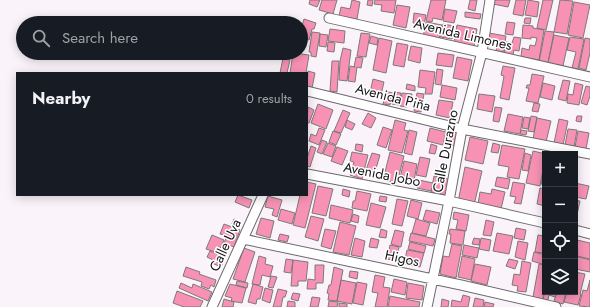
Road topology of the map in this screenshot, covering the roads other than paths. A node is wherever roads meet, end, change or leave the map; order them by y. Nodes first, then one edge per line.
1 (490, 0) edge
2 (329, 18) dead end
3 (482, 52) junction
4 (590, 77) edge
5 (308, 91) edge
6 (462, 129) junction
7 (590, 154) edge
8 (308, 174) edge
9 (263, 196) edge
10 (449, 201) junction
11 (542, 222) edge
12 (578, 231) edge
13 (590, 234) edge
14 (243, 239) junction
15 (433, 279) junction
16 (212, 307) edge
17 (427, 307) edge
18 (556, 307) edge

1 - 3 street, Calle Durazno
2 - 3 street, Avenida Limones
3 - 4 street, Avenida Limones
3 - 6 street, Calle Durazno
5 - 6 street, Avenida Piña
6 - 7 street, Avenida Piña
6 - 10 street, Calle Durazno
8 - 10 street, Avenida Jobo
9 - 14 street, Calle Uva
10 - 11 street, Avenida Jobo
10 - 15 street, Calle Durazno
12 - 13 street
14 - 15 street, Higos
14 - 16 street, Calle Uva
15 - 17 street, Calle Durazno
15 - 18 street, Higos

